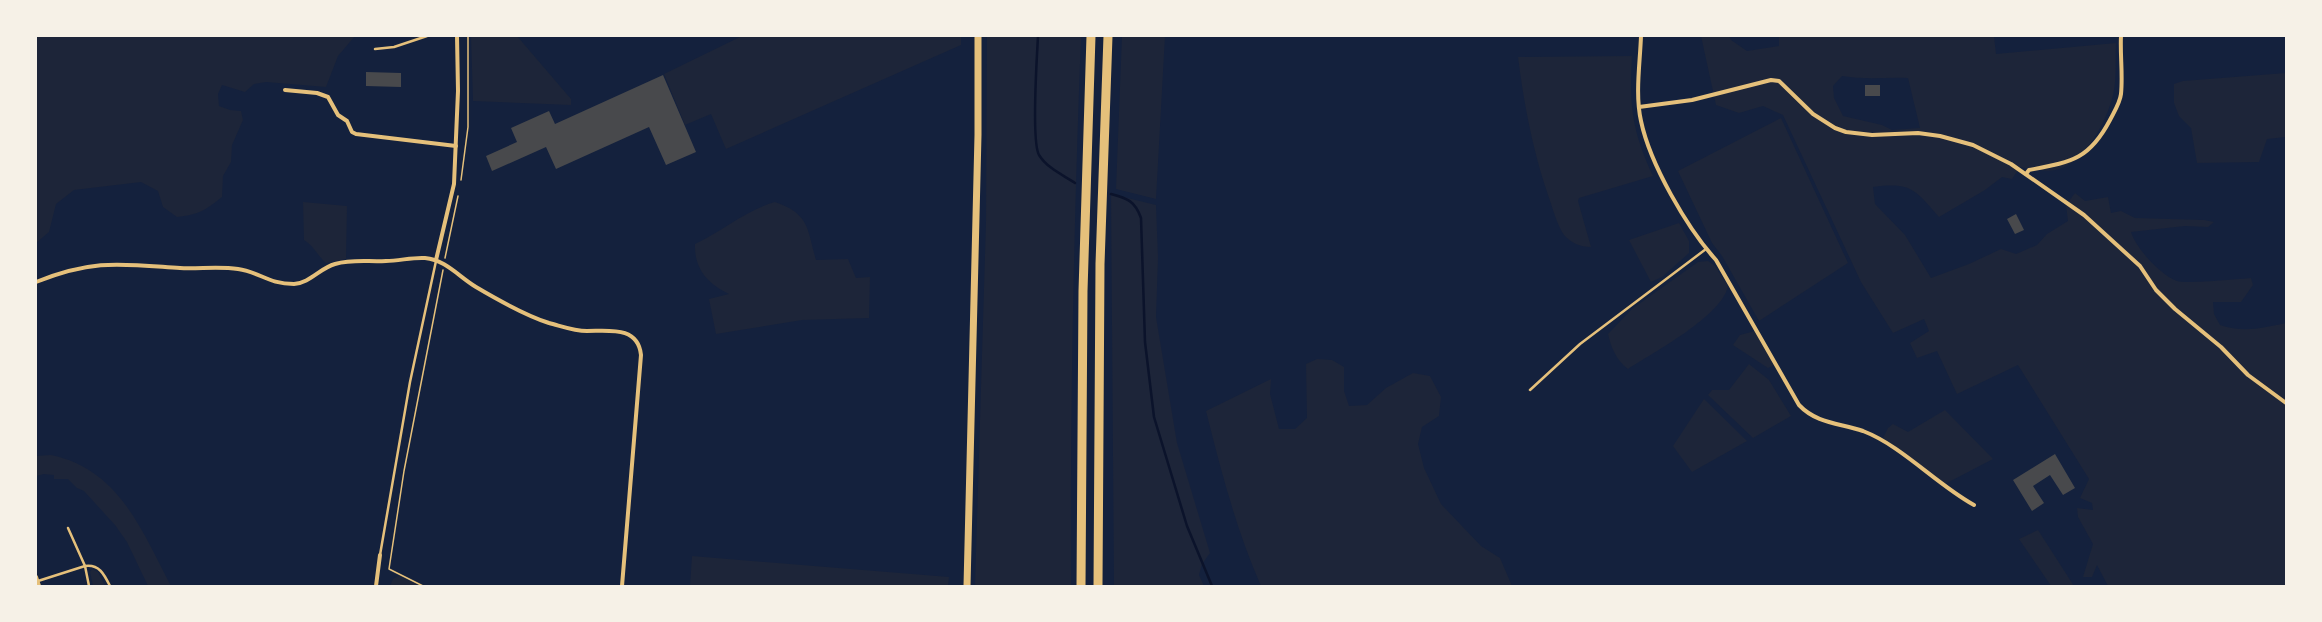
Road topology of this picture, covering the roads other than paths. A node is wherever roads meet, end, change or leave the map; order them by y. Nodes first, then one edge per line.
1 (427, 36) edge
2 (457, 36) edge
3 (978, 36) edge
4 (1091, 36) edge
5 (1108, 36) edge
6 (1641, 36) edge
7 (2121, 36) edge
8 (375, 49) dead end
9 (285, 90) dead end
10 (1639, 107) junction
11 (456, 146) junction
12 (2026, 174) junction
13 (1706, 250) junction
14 (436, 260) junction
15 (36, 282) edge
16 (1530, 390) dead end
17 (2286, 404) edge
18 (1974, 505) dead end
19 (68, 528) dead end
20 (380, 555) joint
21 (85, 566) junction
22 (38, 581) edge
23 (89, 586) edge
24 (110, 586) edge
25 (376, 586) edge
26 (622, 586) edge
27 (967, 586) edge
28 (1081, 586) edge
29 (1098, 586) edge

1 - 8 lane
2 - 11 street
3 - 27 street
4 - 28 highway
5 - 29 highway
6 - 10 street
7 - 12 street
9 - 11 street
10 - 12 street
10 - 13 street
11 - 14 street
12 - 17 street
13 - 16 lane
13 - 18 street
14 - 15 street
14 - 20 lane
14 - 26 street
19 - 21 lane
20 - 25 street
21 - 22 lane
21 - 23 lane
21 - 24 lane

